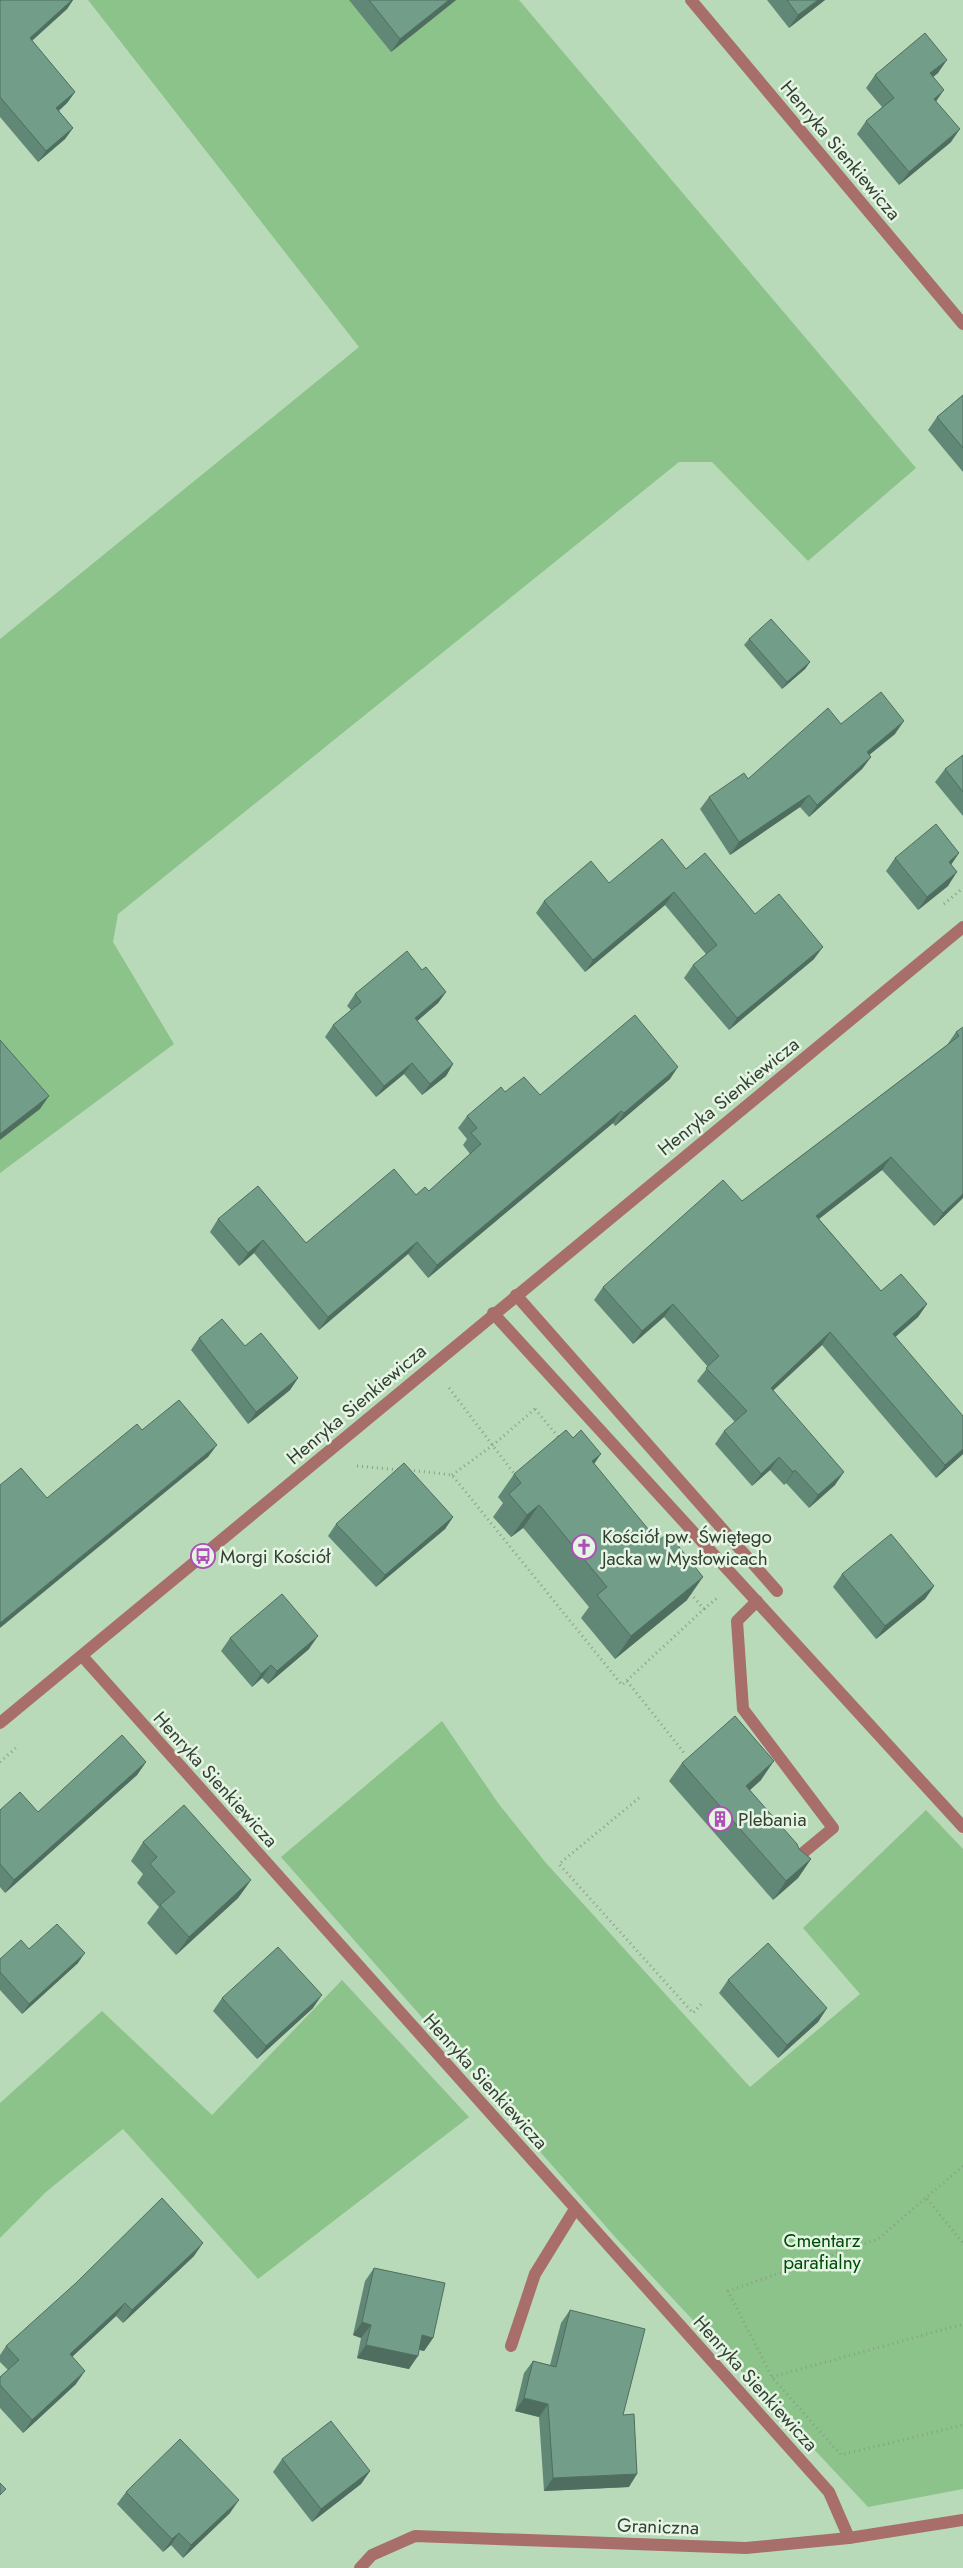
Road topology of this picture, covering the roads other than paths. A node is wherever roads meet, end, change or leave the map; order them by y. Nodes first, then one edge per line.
1 (691, 0) edge
2 (963, 324) edge
3 (963, 927) edge
4 (516, 1295) junction
5 (494, 1313) junction
6 (778, 1591) dead end
7 (756, 1602) junction
8 (82, 1657) junction
9 (0, 1724) edge
10 (963, 1827) edge
11 (792, 1862) edge
12 (575, 2209) junction
13 (511, 2346) dead end
14 (963, 2520) edge
15 (848, 2538) junction
16 (360, 2568) edge

1 - 2 street, Henryka Sienkiewicza
3 - 4 street, Henryka Sienkiewicza
4 - 5 street, Henryka Sienkiewicza
4 - 6 street
5 - 7 street
5 - 8 street, Henryka Sienkiewicza
7 - 10 street
7 - 11 street
8 - 9 street, Henryka Sienkiewicza
8 - 12 street, Henryka Sienkiewicza
12 - 13 street
12 - 15 street, Henryka Sienkiewicza
14 - 15 street, Graniczna
15 - 16 street, Graniczna

